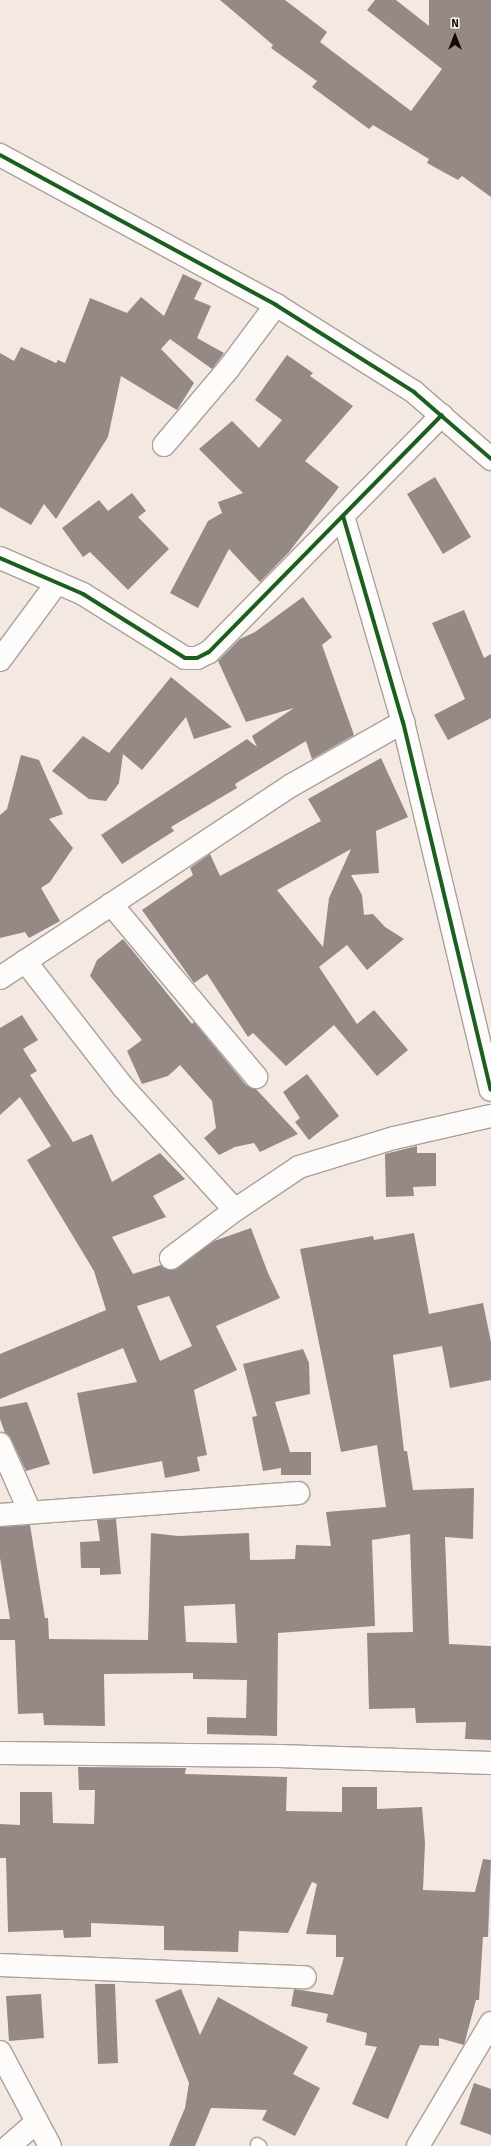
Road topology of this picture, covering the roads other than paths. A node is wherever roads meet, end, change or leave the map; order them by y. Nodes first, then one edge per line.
1 (0, 155) edge
2 (276, 305) junction
3 (442, 415) junction
4 (164, 445) dead end
5 (491, 459) edge
6 (343, 516) junction
7 (0, 558) edge
8 (57, 583) junction
9 (0, 660) edge
10 (403, 722) junction
11 (110, 904) junction
12 (25, 961) junction
13 (0, 978) edge
14 (256, 1077) dead end
15 (491, 1090) edge
16 (491, 1116) edge
17 (234, 1210) junction
18 (171, 1258) dead end
19 (0, 1444) edge
20 (298, 1493) dead end
21 (30, 1512) junction
22 (0, 1515) edge
23 (0, 1752) edge
24 (491, 1763) edge
25 (0, 1965) edge
26 (305, 1977) dead end
27 (491, 2023) edge
28 (0, 2052) edge
29 (37, 2122) junction
30 (9, 2146) edge
31 (50, 2146) edge
32 (418, 2146) edge

1 - 2 street
2 - 3 street
2 - 4 street
3 - 5 street
3 - 6 street
6 - 8 street
6 - 10 street
7 - 8 street
8 - 9 street
10 - 11 street
10 - 15 street
11 - 12 street
11 - 14 street
12 - 13 street
12 - 17 street
16 - 17 street
17 - 18 street
19 - 21 street
20 - 21 street
21 - 22 street
23 - 24 street
25 - 26 street
27 - 32 street
28 - 29 street
29 - 30 street
29 - 31 street

